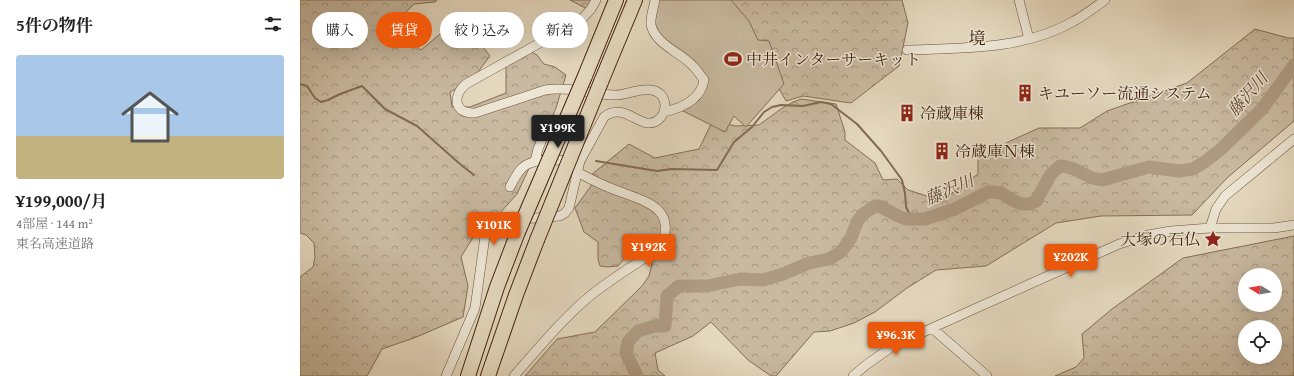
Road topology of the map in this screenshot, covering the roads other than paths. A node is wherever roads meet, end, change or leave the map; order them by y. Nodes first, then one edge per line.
1 (596, 0) edge
2 (616, 0) edge
3 (635, 0) edge
4 (656, 0) edge
5 (1019, 0) edge
6 (1105, 0) edge
7 (1029, 39) junction
8 (907, 50) dead end
9 (664, 112) junction
10 (544, 135) dead end
11 (1294, 139) edge
12 (535, 161) junction
13 (580, 162) junction
14 (578, 173) junction
15 (510, 187) dead end
16 (1294, 225) edge
17 (1210, 228) junction
18 (932, 328) junction
19 (446, 376) edge
20 (468, 376) edge
21 (488, 376) edge
22 (514, 376) edge
23 (853, 376) edge
24 (987, 376) edge

1 - 9 street
2 - 20 highway, bridge
3 - 21 highway, bridge
4 - 9 street
5 - 7 street
6 - 7 street
7 - 8 street
9 - 13 street
10 - 12 street
11 - 17 street
12 - 13 street
12 - 15 street
13 - 14 street
14 - 19 street
14 - 22 street
16 - 17 street
17 - 18 street
18 - 23 street
18 - 24 street

